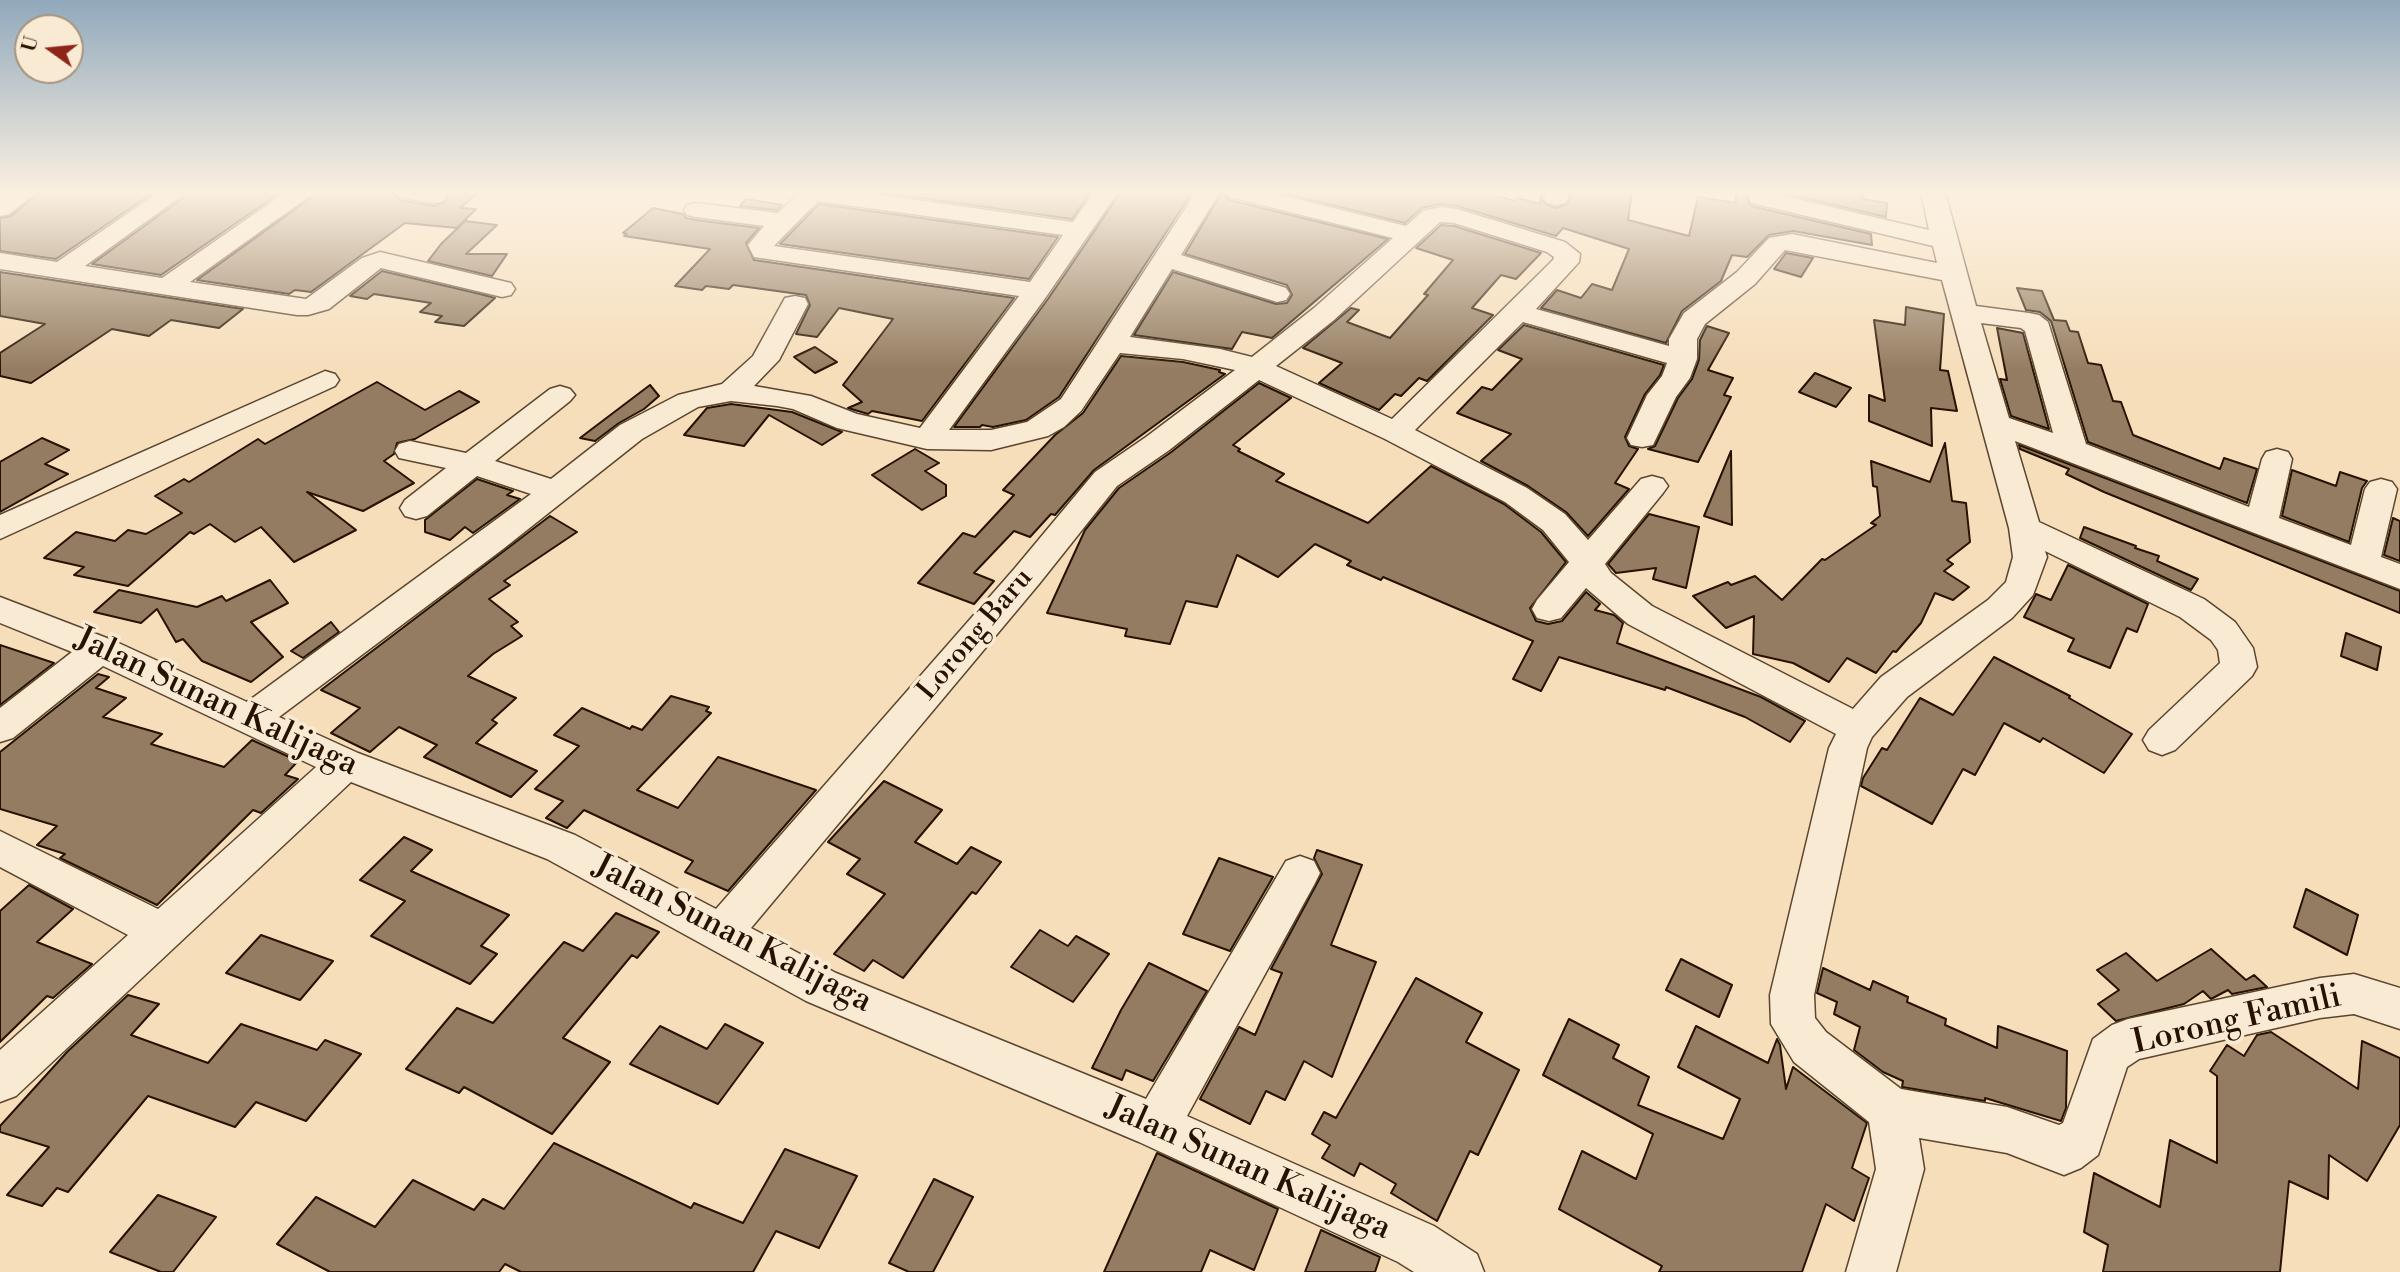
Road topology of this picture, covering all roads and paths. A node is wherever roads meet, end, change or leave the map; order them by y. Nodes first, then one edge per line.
1 (90, 251) edge
2 (216, 251) edge
3 (762, 251) edge
4 (1064, 251) edge
5 (1172, 251) edge
6 (1392, 251) edge
7 (1565, 251) edge
8 (1770, 251) edge
9 (1889, 251) edge
10 (1930, 251) edge
11 (1947, 251) edge
12 (1948, 257) junction
13 (1167, 259) junction
14 (0, 261) edge
15 (63, 270) junction
16 (168, 286) junction
17 (502, 289) dead end
18 (1037, 291) junction
19 (1277, 294) dead end
20 (794, 304) dead end
21 (1518, 312) junction
22 (1963, 312) junction
23 (1112, 344) junction
24 (1684, 359) junction
25 (1257, 368) junction
26 (325, 380) dead end
27 (731, 392) junction
28 (560, 395) dead end
29 (1994, 423) junction
30 (1396, 432) junction
31 (1642, 438) dead end
32 (927, 439) junction
33 (2073, 450) junction
34 (410, 452) dead end
35 (2277, 459) dead end
36 (472, 464) junction
37 (1652, 486) dead end
38 (2381, 489) dead end
39 (555, 491) junction
40 (416, 508) dead end
41 (2261, 524) junction
42 (0, 528) edge
43 (2025, 528) junction
44 (1588, 563) junction
45 (2363, 563) junction
46 (2400, 577) edge
47 (0, 609) edge
48 (1549, 609) dead end
49 (100, 649) junction
50 (250, 719) junction
51 (0, 728) edge
52 (1858, 728) junction
53 (2162, 740) dead end
54 (345, 764) junction
55 (0, 848) edge
56 (1300, 873) dead end
57 (160, 932) junction
58 (722, 932) junction
59 (2400, 1009) edge
60 (0, 1080) edge
61 (1891, 1110) junction
62 (1156, 1126) junction
63 (1459, 1272) edge
64 (1871, 1272) edge

1 - 15 street
2 - 16 street
3 - 18 street
4 - 18 street
5 - 13 street
6 - 25 street, Lorong Baru
7 - 21 street, Lorong Baru
8 - 24 street
9 - 12 street
10 - 12 street
11 - 12 street
12 - 22 street
13 - 19 street
13 - 23 street
14 - 15 street
15 - 16 street
16 - 17 street
18 - 32 street
20 - 27 street
21 - 24 street
21 - 30 street
22 - 29 street
22 - 33 street
23 - 25 street
23 - 32 street
24 - 31 street
25 - 30 street
25 - 58 street, Lorong Baru
26 - 42 street
27 - 32 street
27 - 39 street
28 - 36 street
29 - 33 street
29 - 43 street
30 - 44 street
33 - 41 street
34 - 36 street
35 - 41 street
36 - 39 street
36 - 40 street
37 - 44 street
38 - 45 street
39 - 50 street
41 - 45 street
43 - 52 street
43 - 53 street
44 - 48 street
44 - 52 street
45 - 46 street
47 - 49 street, Jalan Sunan Kalijaga
49 - 50 street, Jalan Sunan Kalijaga
49 - 51 street
50 - 54 street, Jalan Sunan Kalijaga
52 - 61 street
54 - 57 street
54 - 58 street, Jalan Sunan Kalijaga
55 - 57 street
56 - 62 street
57 - 60 street
58 - 62 street, Jalan Sunan Kalijaga
59 - 61 street, Lorong Famili
61 - 64 street
62 - 63 street, Jalan Sunan Kalijaga

